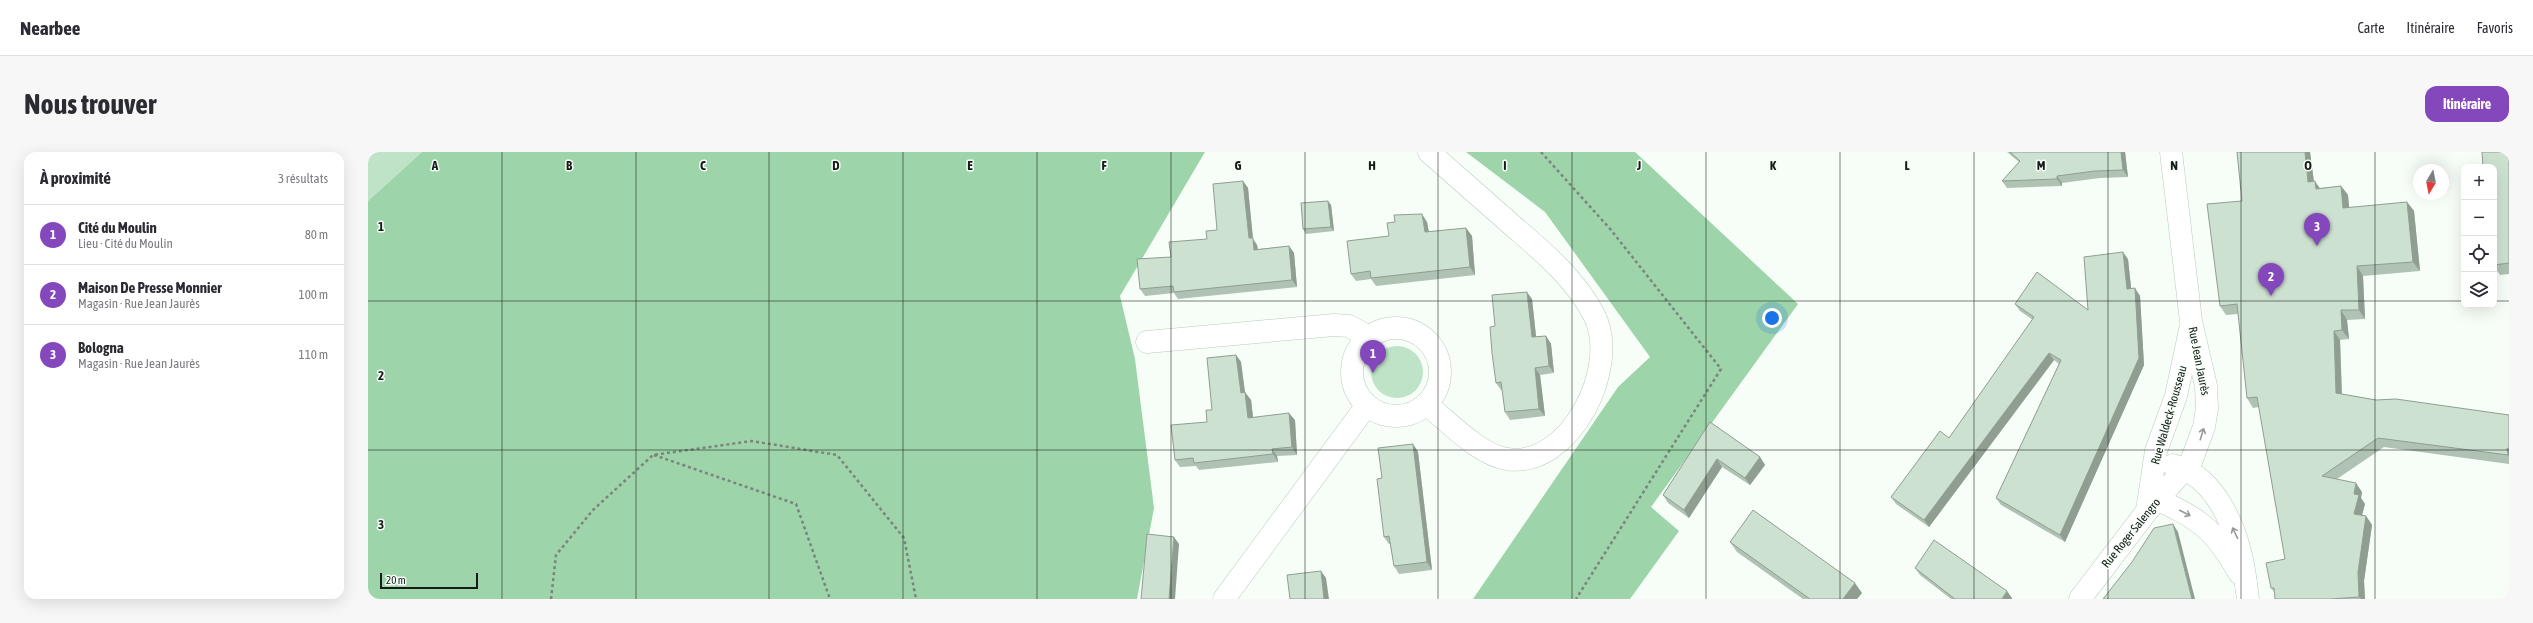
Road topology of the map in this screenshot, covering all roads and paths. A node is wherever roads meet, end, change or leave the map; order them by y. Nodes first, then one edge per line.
1 (1429, 152) edge
2 (1541, 152) edge
3 (2171, 152) edge
4 (2191, 320) junction
5 (1369, 337) junction
6 (1147, 342) dead end
7 (1426, 404) junction
8 (1367, 405) junction
9 (653, 455) junction
10 (2155, 461) junction
11 (2185, 469) junction
12 (2152, 502) junction
13 (2247, 592) edge
14 (551, 599) edge
15 (830, 599) edge
16 (916, 599) edge
17 (1224, 599) edge
18 (1576, 599) edge
19 (2080, 599) edge

1 - 7 street
2 - 18 path
3 - 4 street
4 - 10 street, Rue Waldeck-Rousseau
11 -> 4 street, Rue Jean Jaurès
5 - 6 street
5 - 7 street
5 - 8 street
7 - 8 street
8 - 17 street
9 - 14 path
9 - 15 path
9 - 16 path
10 - 11 street
10 - 12 street, Rue Waldeck-Rousseau
11 - 12 street, Rue Roger Salengro
13 -> 11 street
12 -> 13 street
12 - 19 street, Rue Roger Salengro

